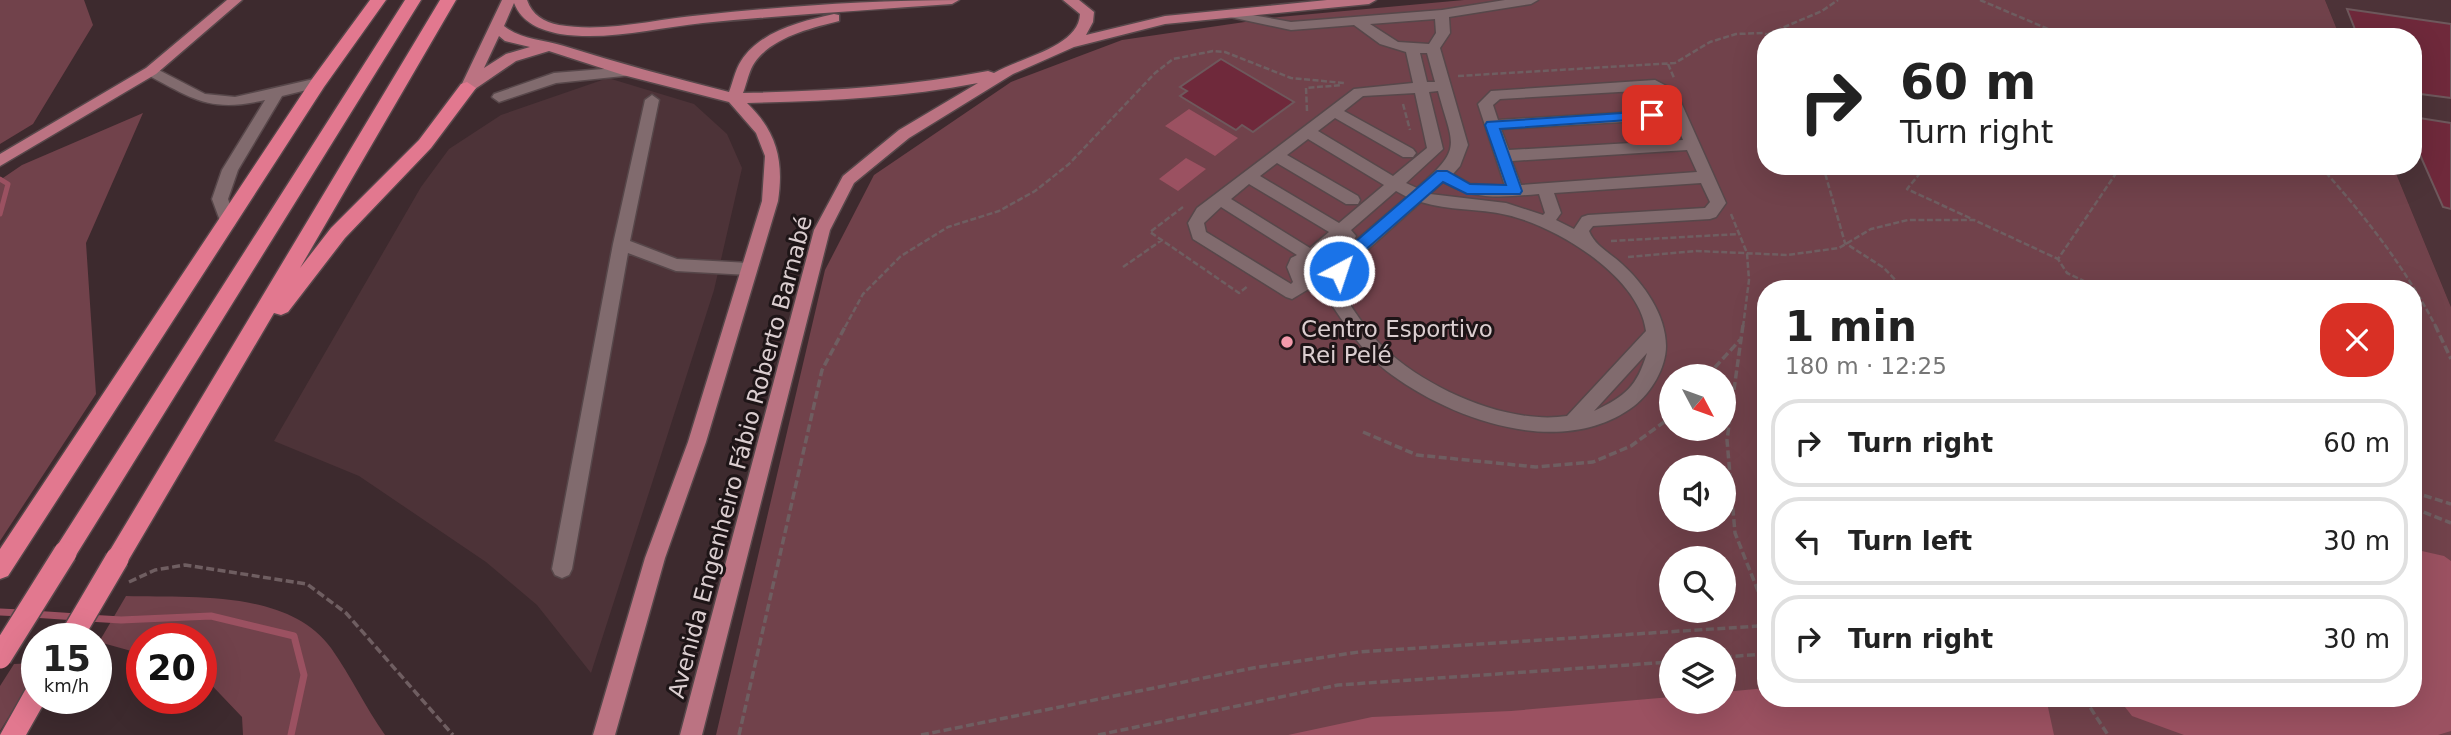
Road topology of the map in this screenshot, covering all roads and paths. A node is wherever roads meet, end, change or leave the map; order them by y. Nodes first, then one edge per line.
1 (235, 0) edge
2 (378, 0) edge
3 (413, 0) edge
4 (448, 0) edge
5 (509, 0) edge
6 (520, 0) edge
7 (1070, 0) edge
8 (1369, 0) edge
9 (1531, 0) edge
10 (1838, 0) edge
11 (1980, 0) edge
12 (945, 1) edge
13 (1236, 14) junction
14 (1442, 14) junction
15 (1359, 22) junction
16 (498, 27) junction
17 (1783, 28) edge
18 (2046, 28) edge
19 (1757, 34) edge
20 (1069, 44) junction
21 (556, 48) junction
22 (1433, 48) junction
23 (1412, 49) junction
24 (151, 71) junction
25 (1008, 71) junction
26 (628, 72) junction
27 (1442, 81) junction
28 (318, 83) junction
29 (1345, 83) dead end
30 (467, 88) junction
31 (1421, 88) junction
32 (276, 94) junction
33 (499, 97) dead end
34 (734, 97) junction
35 (652, 100) dead end
36 (1333, 111) junction
37 (1679, 114) junction
38 (1492, 125) junction
39 (1307, 132) junction
40 (1693, 145) junction
41 (1408, 153) dead end
42 (1276, 156) junction
43 (1503, 156) junction
44 (0, 161) edge
45 (1442, 175) junction
46 (1826, 175) edge
47 (1919, 175) edge
48 (2115, 175) edge
49 (2328, 175) edge
50 (1249, 177) junction
51 (1707, 177) junction
52 (1396, 183) junction
53 (1545, 188) junction
54 (1515, 191) junction
55 (1418, 195) junction
56 (1220, 200) junction
57 (1352, 200) dead end
58 (1974, 220) junction
59 (228, 222) junction
60 (1546, 223) junction
61 (1340, 232) junction
62 (1739, 234) dead end
63 (1162, 240) dead end
64 (1586, 243) junction
65 (1845, 243) junction
66 (621, 244) junction
67 (1362, 245) junction
68 (1747, 253) junction
69 (1311, 254) junction
70 (2058, 259) junction
71 (1609, 262) junction
72 (1339, 265) junction
73 (1124, 267) dead end
74 (749, 269) junction
75 (1895, 280) edge
76 (2082, 280) edge
77 (2410, 280) edge
78 (1305, 282) junction
79 (1327, 284) junction
80 (2422, 300) edge
81 (1655, 333) junction
82 (1741, 338) junction
83 (2451, 359) edge
84 (1718, 364) edge
85 (202, 421) junction
86 (1572, 423) junction
87 (1659, 426) edge
88 (1363, 432) dead end
89 (2422, 495) edge
90 (2451, 504) edge
91 (2422, 512) edge
92 (2451, 523) edge
93 (1, 567) edge
94 (562, 569) dead end
95 (118, 570) junction
96 (1757, 585) edge
97 (80, 623) edge
98 (1757, 626) edge
99 (1757, 655) edge
100 (1736, 656) edge
101 (0, 657) edge
102 (1659, 663) edge
103 (2090, 707) edge
104 (24, 714) edge
105 (12, 735) edge
106 (453, 735) edge
107 (604, 735) edge
108 (691, 735) edge
109 (739, 735) edge
110 (921, 735) edge
111 (1098, 735) edge
112 (2108, 735) edge

1 - 24 main road
2 - 28 highway
3 - 101 highway, bridge
4 - 85 highway
5 - 16 main road
6 - 12 main road
7 - 20 main road
8 - 13 main road
9 - 14 street
10 - 17 path
11 - 18 path
12 - 34 main road
13 - 15 street
13 - 20 main road
14 - 15 street
14 - 22 street
15 - 23 street
16 - 21 main road
16 - 30 main road
19 - 27 path
20 - 25 main road
21 - 26 main road
21 - 30 main road
22 - 23 street
22 - 27 street
23 - 31 street
24 - 32 street
24 - 44 main road
25 - 34 main road
25 - 108 main road, Avenida Engenheiro Fábio Roberto Barnabé
26 - 33 street
26 - 34 main road
27 - 31 street
27 - 45 street
28 - 32 street
28 - 59 highway
29 - 109 path
30 - 85 highway
31 - 36 street
31 - 52 street
32 - 59 street
34 - 74 main road, Avenida Engenheiro Fábio Roberto Barnabé
35 - 66 street
36 - 39 street
36 - 41 street
37 - 38 street
37 - 38 street
37 - 40 street
38 - 43 street
39 - 42 street
39 - 52 street
40 - 43 street
40 - 51 street
42 - 50 street
42 - 57 street
43 - 54 street
45 - 54 street
45 - 55 street
46 - 65 path
47 - 58 path
48 - 70 path
49 - 77 path
50 - 56 street
50 - 61 street
51 - 53 street
51 - 64 street
52 - 55 street
52 - 61 street
53 - 54 street
53 - 60 street
55 - 60 street
55 - 67 street
56 - 69 street
56 - 78 street
58 - 65 path
58 - 70 path
59 - 93 highway
60 - 64 street
61 - 67 street
61 - 69 street
62 - 64 path
63 - 73 path
64 - 71 street
65 - 68 path
65 - 75 path
66 - 74 street
66 - 94 street
67 - 72 street
68 - 71 path
68 - 82 path
69 - 72 street
69 - 78 street
70 - 76 path
71 - 81 street
72 - 79 street
74 - 107 main road, Avenida Engenheiro Fábio Roberto Barnabé
78 - 79 street
79 - 86 street
80 - 83 path
81 - 86 street
81 - 86 street
82 - 84 path
82 - 96 path
85 - 95 highway
87 - 88 path
89 - 90 path
91 - 92 path
95 - 97 highway, bridge
95 - 106 path
98 - 110 path
99 - 100 path
102 - 111 path
103 - 112 path
104 - 105 highway

